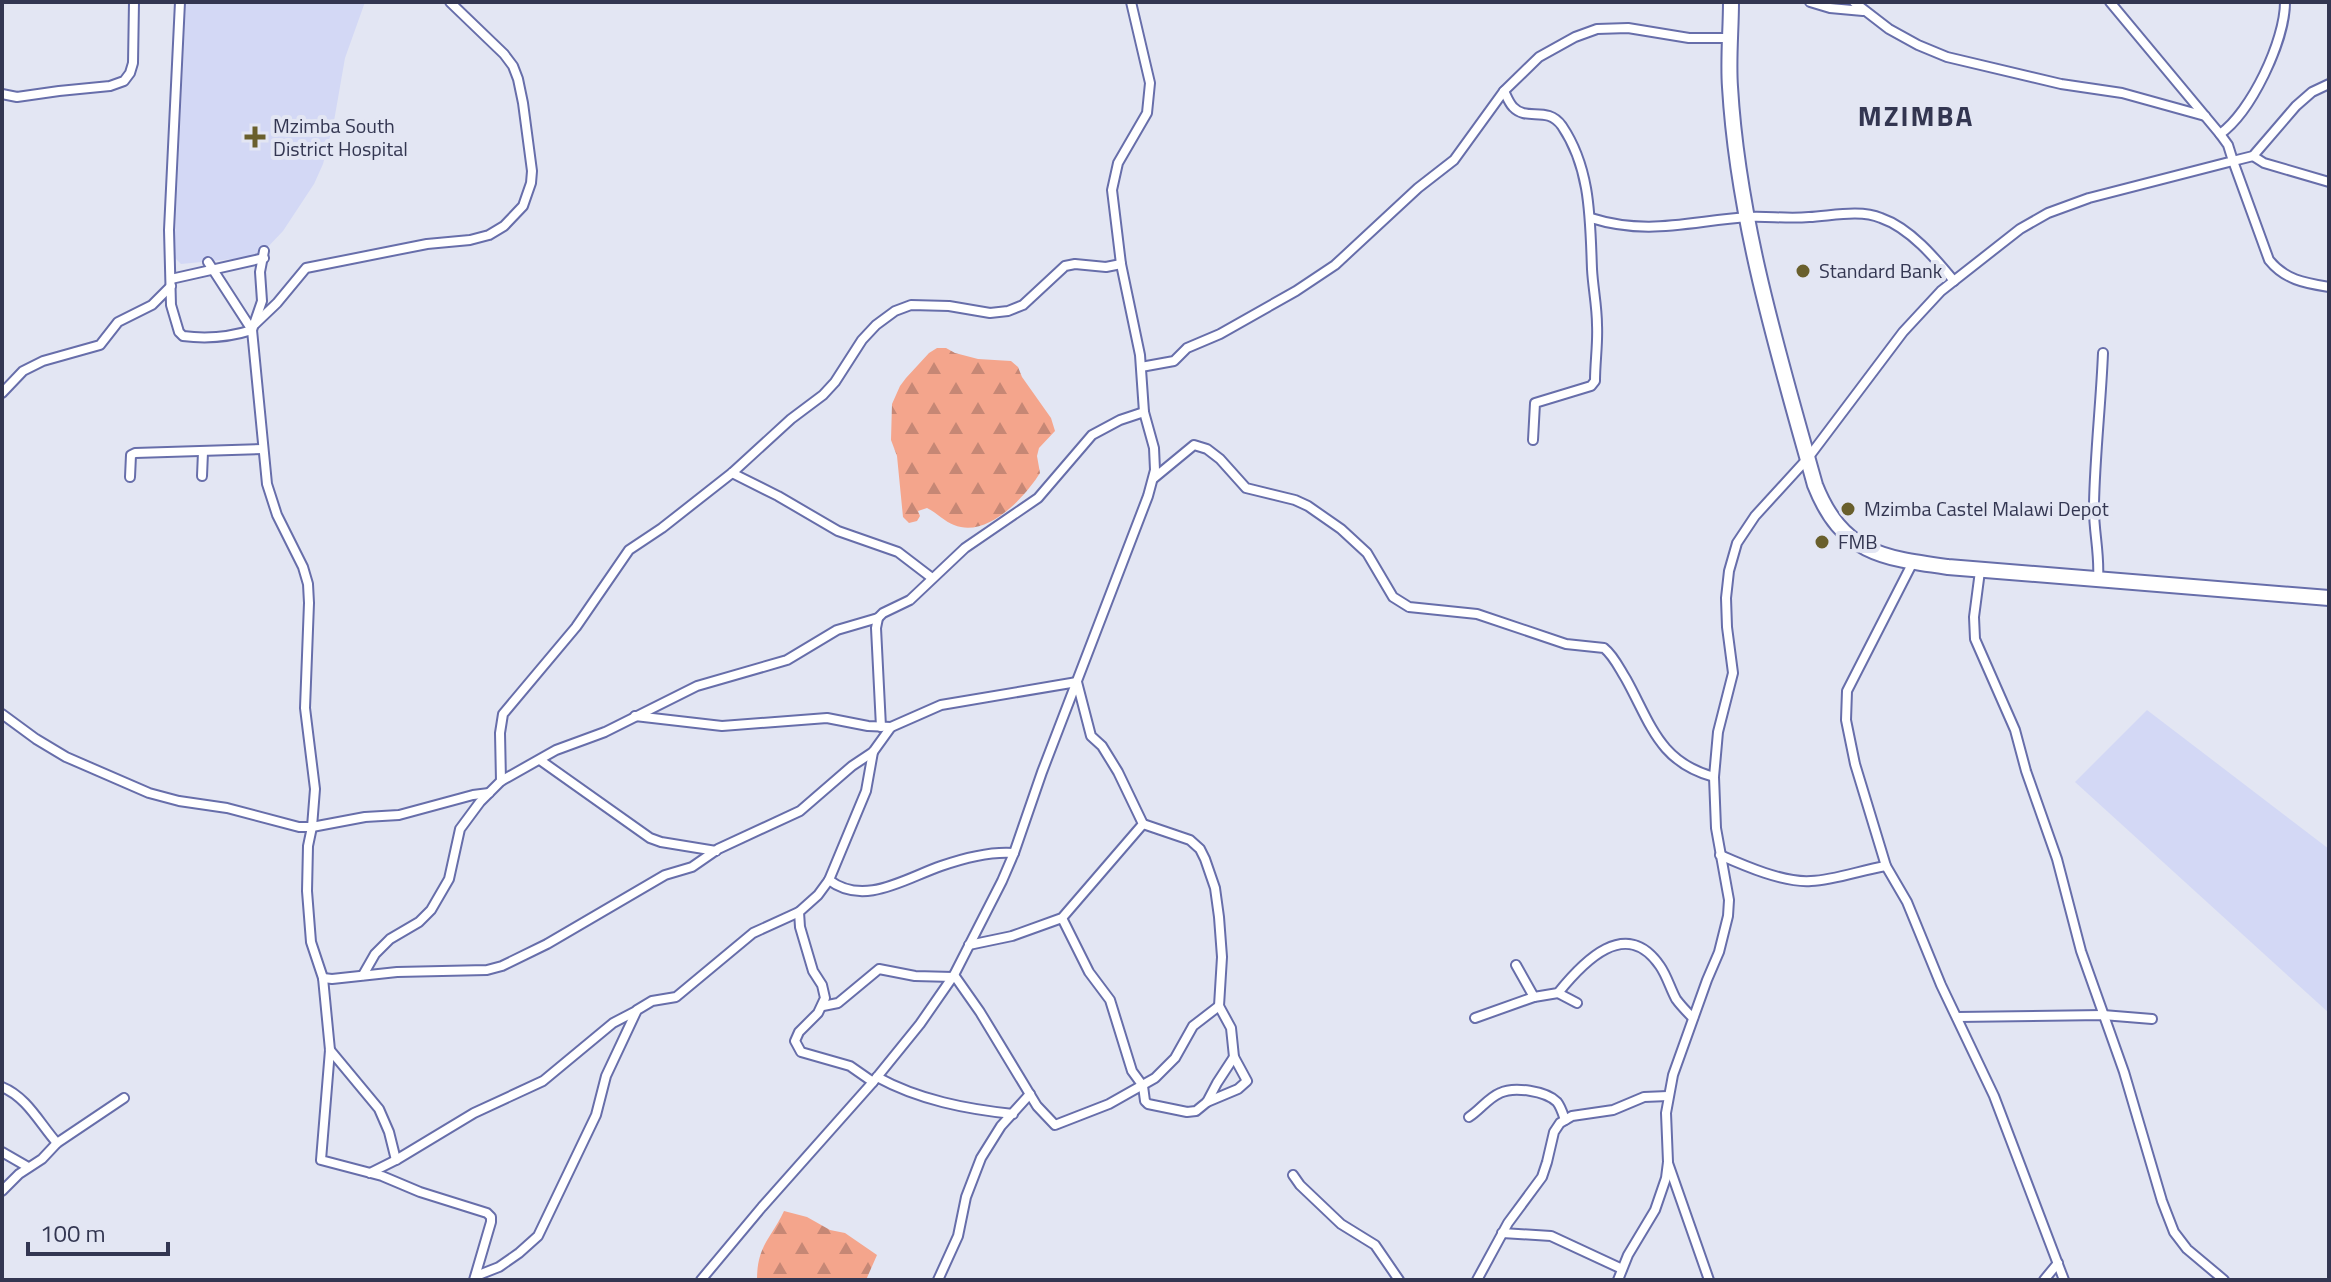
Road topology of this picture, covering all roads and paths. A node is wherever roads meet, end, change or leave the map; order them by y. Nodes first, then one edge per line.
1 (134, 2) edge
2 (180, 2) edge
3 (450, 2) edge
4 (1131, 2) edge
5 (1731, 2) edge
6 (1810, 2) edge
7 (1854, 2) edge
8 (2110, 2) edge
9 (2285, 2) edge
10 (1864, 11) junction
11 (1731, 38) junction
12 (2329, 84) edge
13 (1504, 91) junction
14 (2, 94) edge
15 (2205, 116) junction
16 (2220, 134) junction
17 (2253, 156) junction
18 (2233, 161) junction
19 (2329, 182) edge
20 (1748, 217) junction
21 (1591, 218) junction
22 (1121, 264) junction
23 (211, 266) junction
24 (1954, 281) junction
25 (171, 282) junction
26 (2329, 287) edge
27 (253, 327) junction
28 (2103, 353) dead end
29 (1141, 367) junction
30 (2, 393) edge
31 (1144, 412) junction
32 (1533, 440) dead end
33 (263, 449) junction
34 (203, 452) junction
35 (1808, 458) junction
36 (732, 473) junction
37 (202, 476) dead end
38 (130, 477) dead end
39 (1154, 478) junction
40 (1913, 562) junction
41 (1980, 571) junction
42 (932, 578) junction
43 (2098, 579) junction
44 (2329, 598) edge
45 (878, 618) junction
46 (1077, 682) junction
47 (2, 714) edge
48 (634, 716) junction
49 (881, 727) junction
50 (891, 727) junction
51 (873, 752) junction
52 (540, 760) junction
53 (1714, 777) junction
54 (501, 781) junction
55 (489, 793) junction
56 (1143, 824) junction
57 (312, 827) junction
58 (716, 851) junction
59 (1014, 853) junction
60 (1720, 855) junction
61 (1886, 866) junction
62 (829, 880) junction
63 (799, 912) junction
64 (1062, 918) junction
65 (969, 945) junction
66 (1516, 965) dead end
67 (363, 975) junction
68 (953, 976) junction
69 (323, 978) junction
70 (1558, 993) junction
71 (1534, 997) junction
72 (1577, 1003) dead end
73 (823, 1006) junction
74 (1219, 1006) junction
75 (637, 1010) junction
76 (2103, 1015) junction
77 (1957, 1017) junction
78 (1475, 1018) dead end
79 (1693, 1018) junction
80 (2152, 1019) dead end
81 (330, 1050) junction
82 (1234, 1057) junction
83 (875, 1080) junction
84 (1143, 1086) junction
85 (2, 1087) edge
86 (1030, 1094) junction
87 (1668, 1096) junction
88 (124, 1098) dead end
89 (1207, 1102) junction
90 (1013, 1114) junction
91 (1469, 1117) dead end
92 (1565, 1120) junction
93 (57, 1143) junction
94 (2, 1152) edge
95 (396, 1160) junction
96 (1668, 1162) junction
97 (28, 1167) junction
98 (370, 1173) junction
99 (1293, 1175) dead end
100 (2, 1191) edge
101 (1502, 1233) junction
102 (2058, 1263) junction
103 (1622, 1269) junction
104 (475, 1278) edge
105 (701, 1280) edge
106 (938, 1280) edge
107 (1399, 1280) edge
108 (1477, 1280) edge
109 (1618, 1280) edge
110 (1709, 1280) edge
111 (2044, 1280) edge
112 (2064, 1280) edge
113 (2224, 1280) edge

1 - 14 street
2 - 25 street
3 - 27 street
4 - 22 street
5 - 11 main road
6 - 10 street
7 - 10 street
8 - 15 street
9 - 16 street
10 - 15 street
11 - 13 street
11 - 20 main road
12 - 17 street
13 - 21 street
13 - 29 street
15 - 16 street
16 - 18 street
17 - 18 street
17 - 19 street
18 - 24 street
18 - 26 street
20 - 21 street
20 - 24 street
20 - 35 main road
21 - 32 street
22 - 29 street
22 - 36 street
23 - 25 street
23 - 27 street
23 - 27 street
24 - 35 street
25 - 27 street
25 - 30 street
27 - 33 street
28 - 43 street
29 - 31 street
31 - 39 street
31 - 42 street
33 - 34 street
33 - 57 street
34 - 37 street
34 - 38 street
35 - 40 main road
35 - 53 street
36 - 42 street
36 - 54 street
39 - 46 street
39 - 53 street
40 - 41 main road
40 - 61 street
41 - 43 main road
41 - 76 street
42 - 45 street
43 - 44 main road
45 - 48 street
45 - 49 street
46 - 50 street
46 - 56 street
46 - 59 street
47 - 57 street
48 - 49 street
48 - 52 street
49 - 50 street
50 - 51 street
51 - 58 street
51 - 62 street
52 - 54 street
52 - 58 street
53 - 60 street
54 - 55 street
55 - 57 street
55 - 67 street
56 - 64 street
56 - 74 street
57 - 69 street
58 - 67 street
59 - 62 street
59 - 65 street
60 - 61 street
60 - 79 street
61 - 77 street
62 - 63 street
63 - 73 street
63 - 75 street
64 - 65 street
64 - 84 street
65 - 68 street
66 - 71 street
67 - 69 street
68 - 73 street
68 - 83 street
68 - 86 street
69 - 81 street
70 - 71 street
70 - 72 street
70 - 79 street
71 - 78 street
73 - 83 street
74 - 82 street
74 - 84 street
75 - 95 street
75 - 104 street
76 - 77 street
76 - 80 street
76 - 113 street
77 - 102 street
79 - 87 street
81 - 95 street
81 - 98 street
82 - 89 street
82 - 89 street
83 - 90 street
83 - 105 street
84 - 86 street
84 - 89 street
85 - 93 street
86 - 90 street
87 - 92 street
87 - 96 street
88 - 93 street
90 - 106 street
91 - 92 street
92 - 101 street
93 - 97 street
94 - 97 street
95 - 98 street
96 - 103 street
96 - 110 street
97 - 100 street
98 - 104 street
99 - 107 street
101 - 103 street
101 - 108 street
102 - 111 street
102 - 112 street
103 - 109 street

